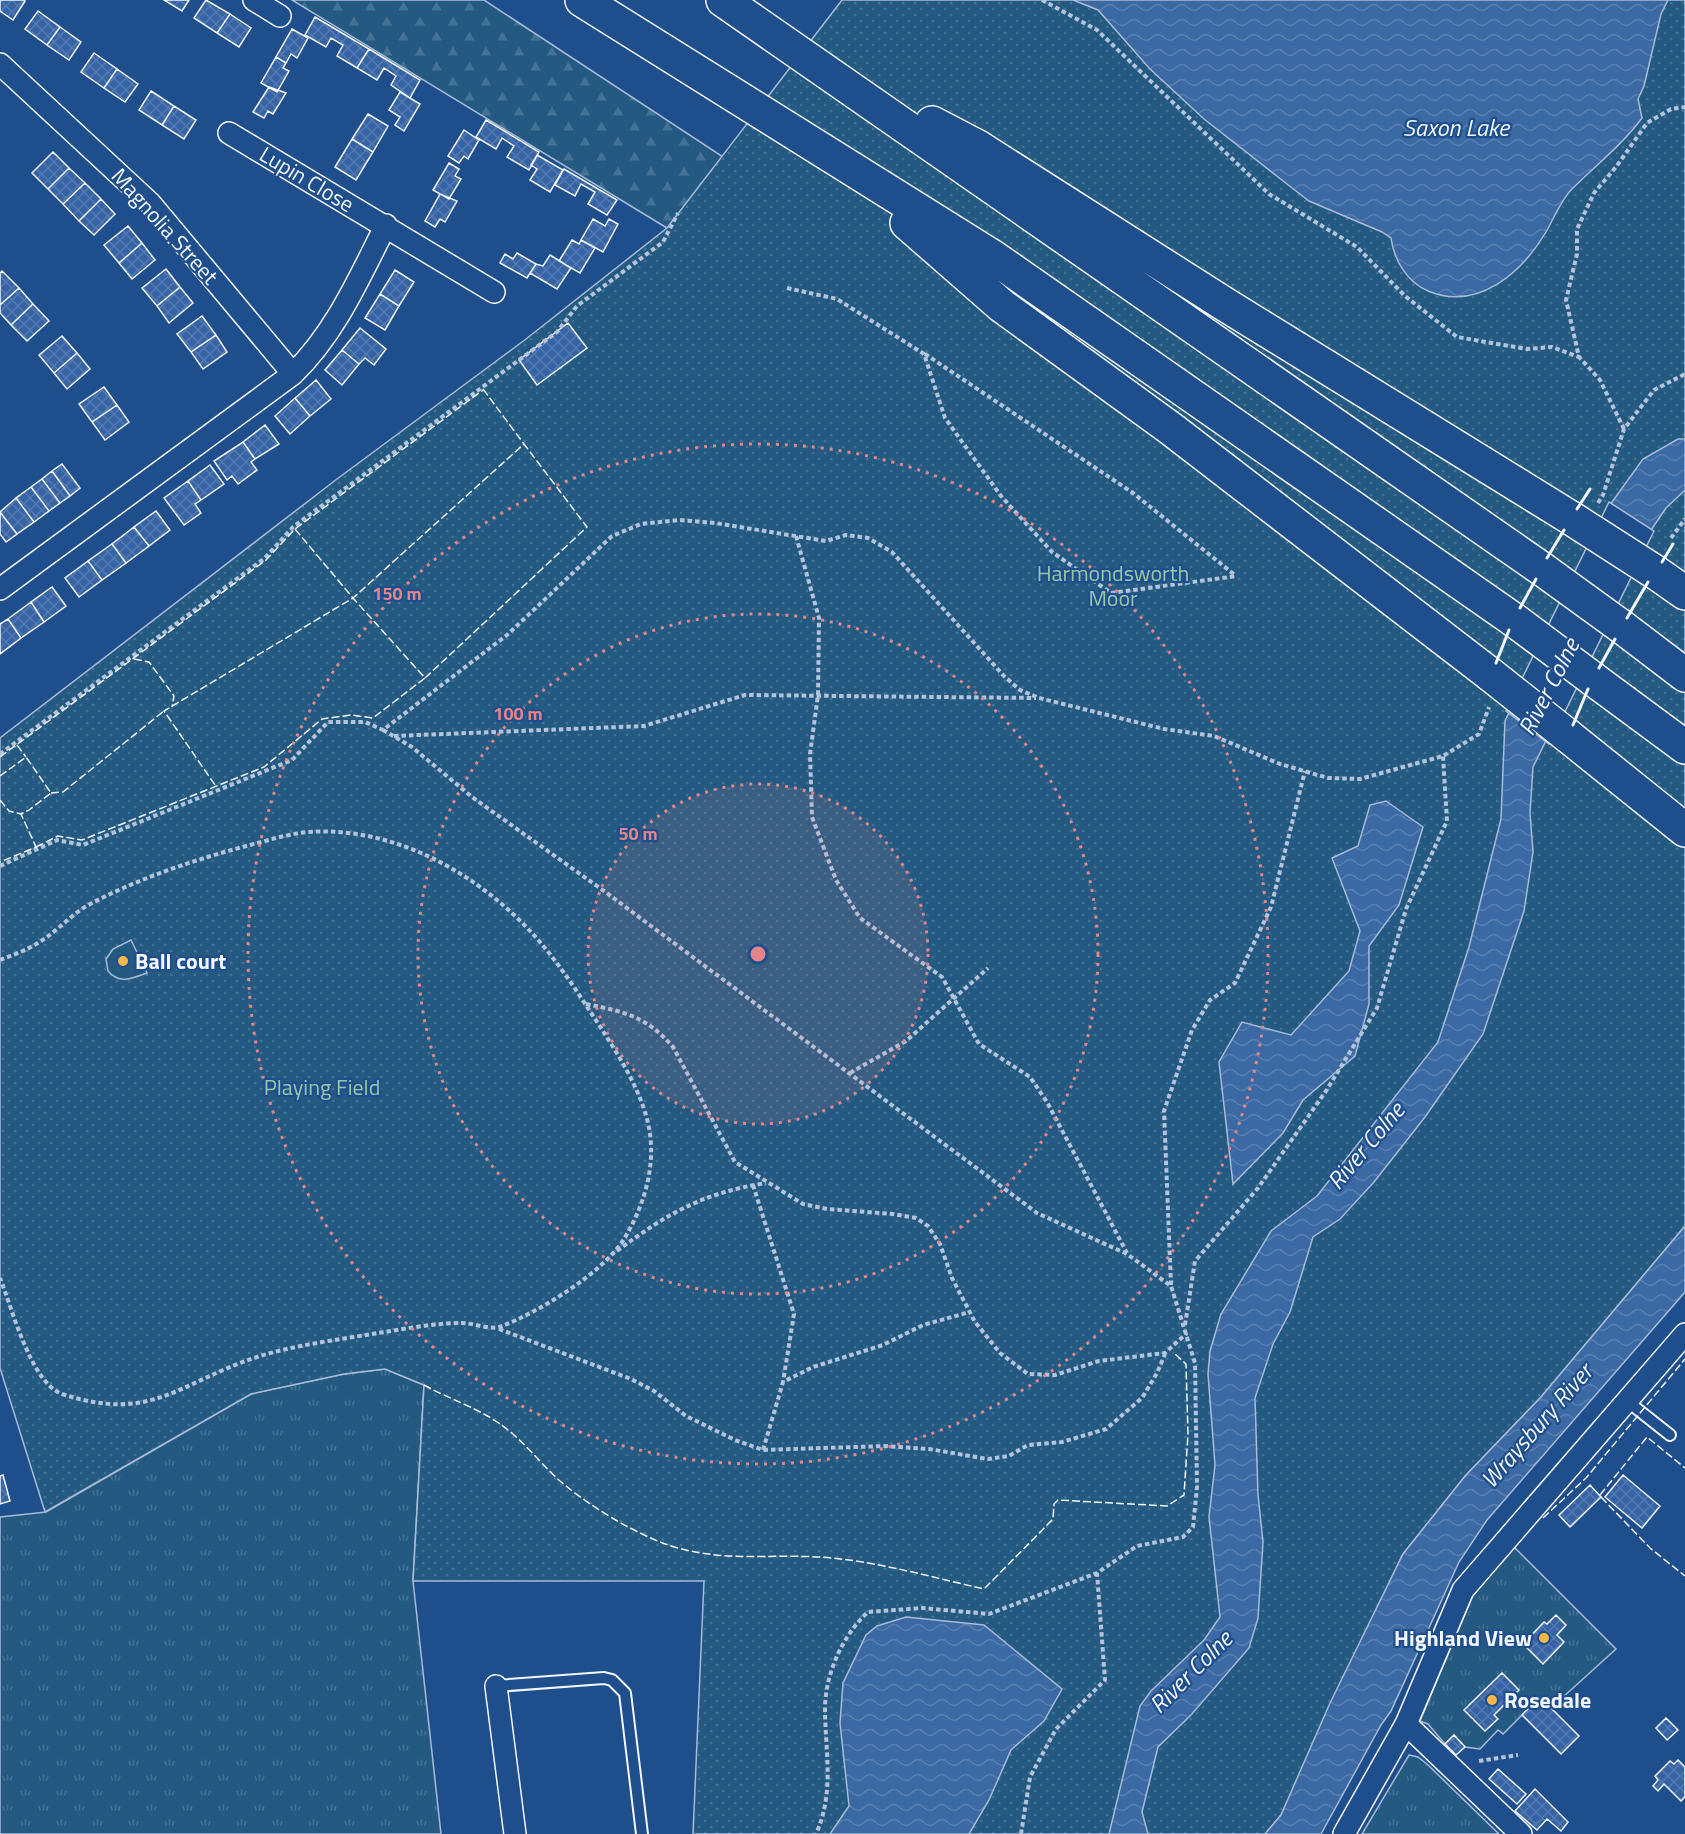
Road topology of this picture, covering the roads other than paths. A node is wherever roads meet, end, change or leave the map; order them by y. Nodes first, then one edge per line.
1 (254, 0) edge
2 (582, 0) edge
3 (723, 0) edge
4 (280, 16) dead end
5 (808, 58) junction
6 (0, 64) edge
7 (229, 132) dead end
8 (842, 165) junction
9 (386, 225) junction
10 (494, 292) dead end
11 (293, 374) junction
12 (0, 589) edge
13 (1685, 593) edge
14 (1685, 675) edge
15 (1685, 747) edge
16 (1685, 830) edge
17 (1685, 1334) edge
18 (1627, 1401) junction
19 (1670, 1435) dead end
20 (496, 1686) joint
21 (1406, 1724) junction
22 (515, 1834) edge
23 (642, 1834) edge
24 (1344, 1834) edge
25 (1521, 1834) edge

1 - 4 street
2 - 8 highway
3 - 5 highway
5 - 13 highway, bridge
5 - 14 highway, bridge
6 - 11 street, Magnolia Street
7 - 9 street, Lupin Close
8 - 15 highway, bridge
8 - 16 highway, bridge
9 - 10 street, Lupin Close
9 - 11 street
11 - 12 street
17 - 18 street
18 - 19 lane
18 - 21 street
20 - 22 street
20 - 23 lane
21 - 24 street
21 - 25 street

